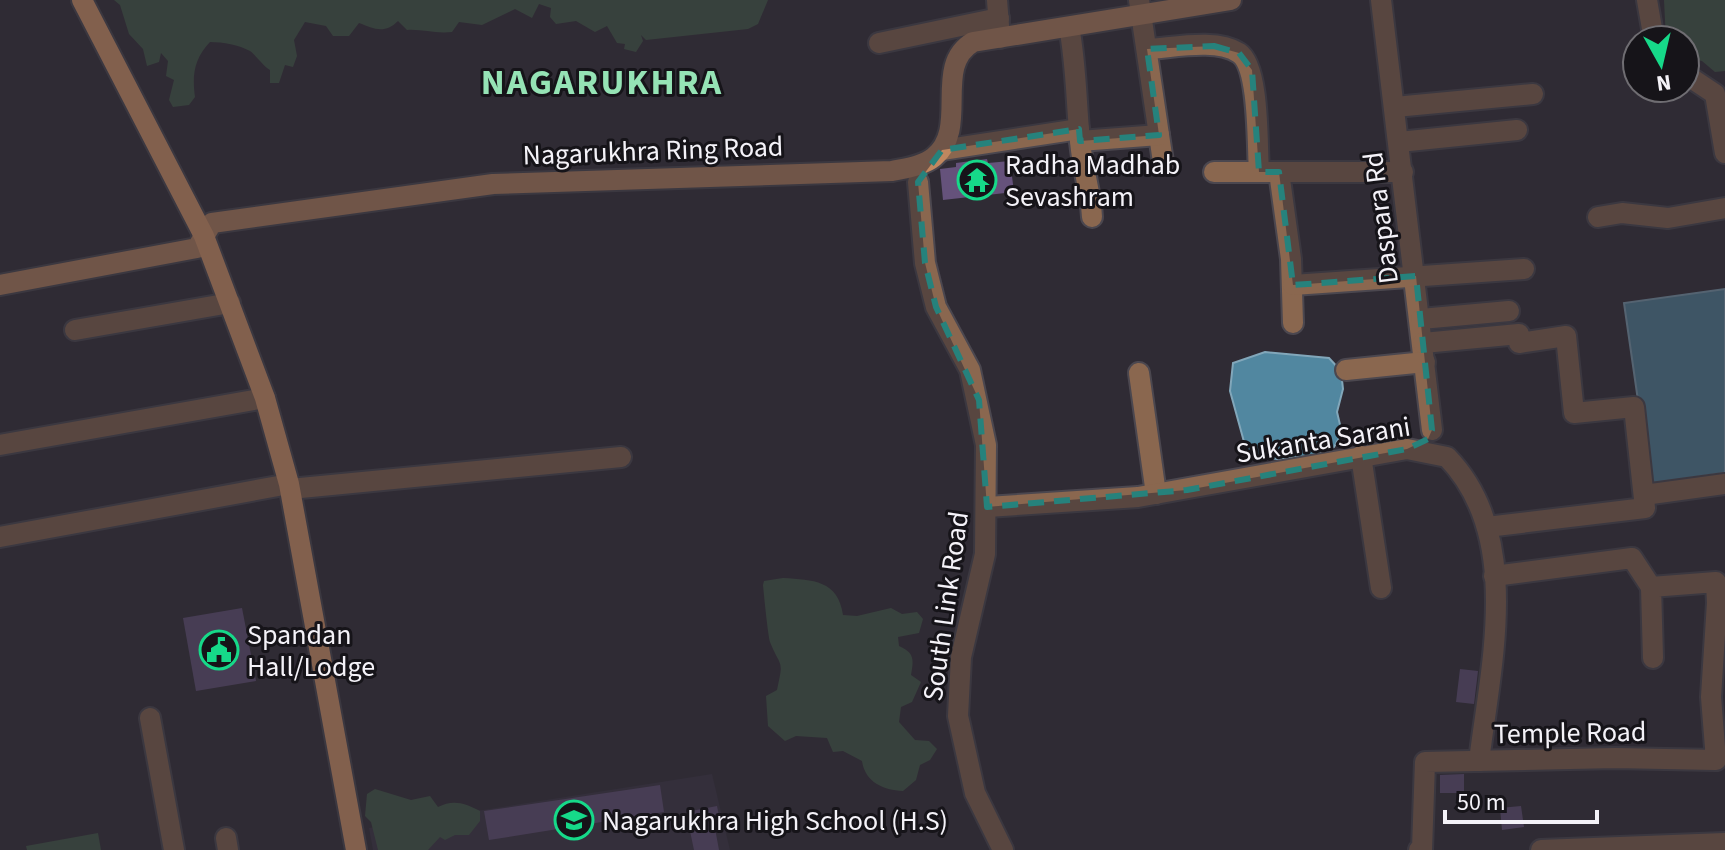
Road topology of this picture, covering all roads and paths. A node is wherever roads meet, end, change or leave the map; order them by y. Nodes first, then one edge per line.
1 (82, 0) edge
2 (1231, 0) edge
3 (1381, 0) edge
4 (1647, 0) edge
5 (1141, 8) edge
6 (999, 19) edge
7 (1651, 24) edge
8 (1069, 27) junction
9 (879, 43) dead end
10 (1147, 49) junction
11 (1701, 85) edge
12 (1533, 94) dead end
13 (1395, 107) junction
14 (1722, 116) edge
15 (1517, 130) dead end
16 (1080, 135) junction
17 (1159, 135) junction
18 (1399, 142) junction
19 (1725, 153) edge
20 (937, 155) junction
21 (1163, 162) dead end
22 (892, 171) junction
23 (1214, 172) dead end
24 (1269, 172) junction
25 (1403, 172) junction
26 (918, 182) junction
27 (1725, 208) edge
28 (1092, 217) dead end
29 (1598, 217) dead end
30 (204, 236) junction
31 (1524, 269) dead end
32 (1416, 276) junction
33 (0, 285) edge
34 (1293, 285) junction
35 (230, 303) junction
36 (1509, 311) dead end
37 (1421, 319) junction
38 (1293, 323) dead end
39 (75, 330) dead end
40 (1424, 353) junction
41 (1346, 370) dead end
42 (1139, 373) dead end
43 (265, 398) junction
44 (1432, 430) junction
45 (0, 445) edge
46 (1407, 449) junction
47 (1361, 456) junction
48 (621, 457) dead end
49 (1447, 457) junction
50 (1725, 484) edge
51 (289, 486) junction
52 (1156, 494) junction
53 (1644, 495) junction
54 (987, 507) junction
55 (1487, 527) junction
56 (0, 537) edge
57 (1494, 576) junction
58 (1651, 587) junction
59 (1381, 588) dead end
60 (1721, 603) edge
61 (1653, 658) dead end
62 (150, 718) dead end
63 (1479, 761) junction
64 (1722, 761) edge
65 (1725, 843) edge
66 (174, 850) edge
67 (356, 850) edge
68 (1003, 850) edge
69 (1419, 850) edge
70 (1541, 850) edge

1 - 30 main road
2 - 5 main road
3 - 13 street, Daspara Rd
4 - 7 street
5 - 8 main road
5 - 10 street
6 - 8 main road
6 - 9 street
6 - 20 main road
8 - 16 street
10 - 17 street
10 - 24 street
11 - 14 street
12 - 13 street
13 - 18 street, Daspara Rd
14 - 19 street
15 - 18 street
16 - 17 street
16 - 20 street
16 - 28 street
17 - 21 street
18 - 25 street, Daspara Rd
20 - 22 main road, Nagarukhra Ring Road
20 - 26 street
22 - 26 street
22 - 30 main road, Nagarukhra Ring Road
23 - 24 street
24 - 25 street
24 - 34 street
25 - 32 street, Daspara Rd
26 - 54 street, South Link Road
27 - 29 street
30 - 33 main road, Nagarukhra Ring Road
30 - 35 main road
31 - 32 street
32 - 34 street
32 - 37 street, Daspara Rd
34 - 38 street
35 - 39 street
35 - 43 main road
36 - 37 street
37 - 40 street, Daspara Rd
40 - 41 street
40 - 44 street, Daspara Rd
40 - 53 street
42 - 52 street
43 - 45 street
43 - 51 main road
44 - 46 street
44 - 49 street
46 - 47 street, Sukanta Sarani
46 - 49 street, Sukanta Sarani
47 - 52 street, Sukanta Sarani
47 - 59 street
48 - 51 street
49 - 55 street, Sukanta Sarani
50 - 53 street
51 - 56 street
51 - 67 main road
52 - 54 street, Sukanta Sarani
53 - 55 street
54 - 68 street, South Link Road
55 - 57 street, Sukanta Sarani
57 - 58 street
57 - 63 street, Sukanta Sarani
58 - 60 street
58 - 61 street
60 - 64 street
62 - 66 street
63 - 64 street, Temple Road
63 - 69 street, Temple Road
65 - 70 street

